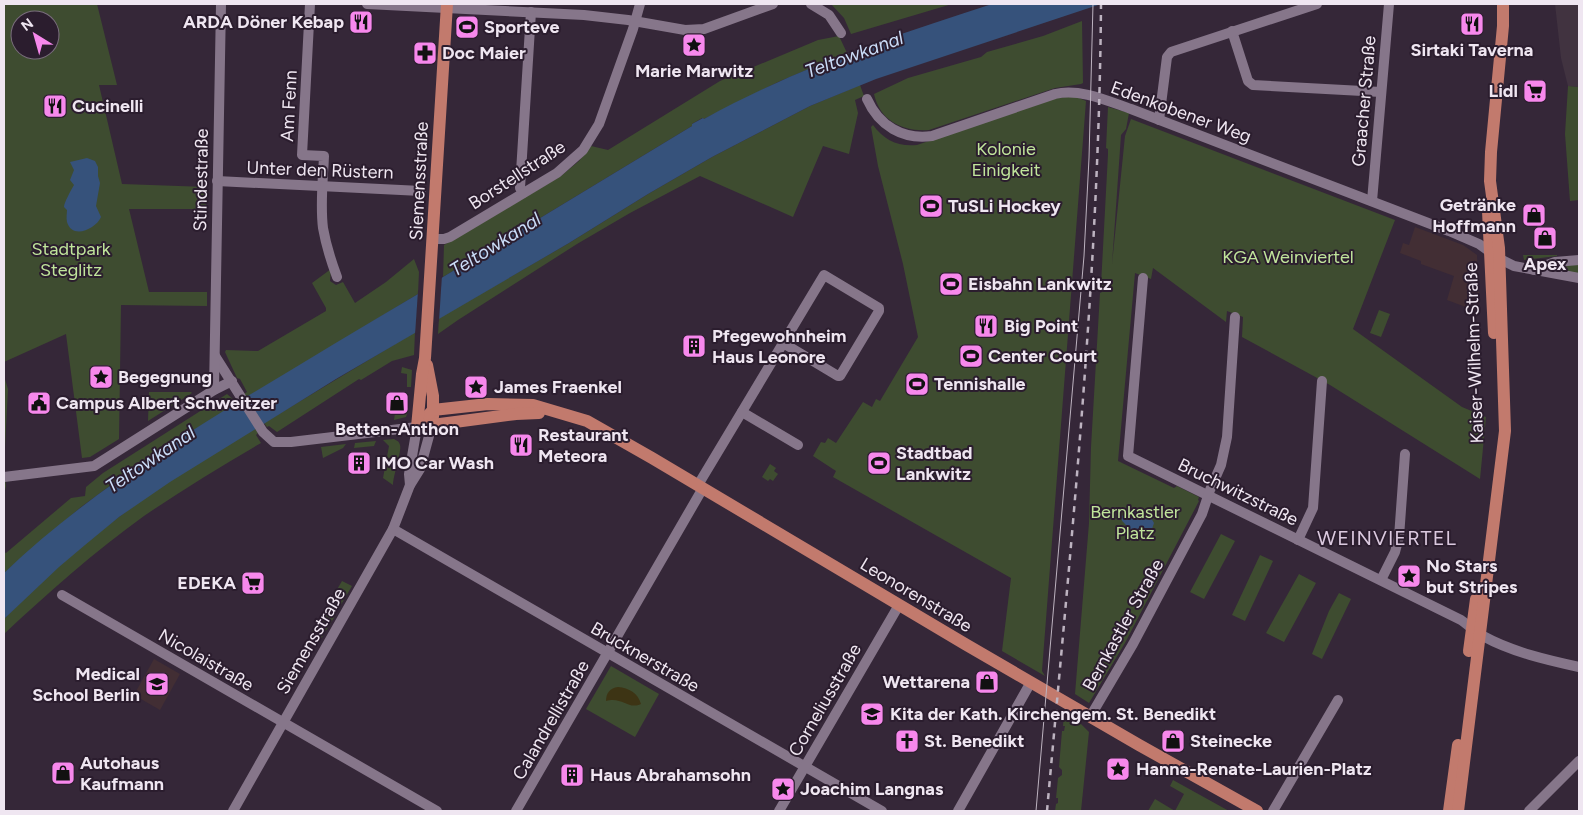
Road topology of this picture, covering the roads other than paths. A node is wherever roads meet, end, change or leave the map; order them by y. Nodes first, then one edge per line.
1 (221, 4) edge
2 (310, 4) edge
3 (367, 4) edge
4 (640, 4) edge
5 (773, 4) edge
6 (810, 4) edge
7 (1317, 4) edge
8 (1389, 4) edge
9 (1503, 4) edge
10 (448, 5) edge
11 (531, 12) junction
12 (635, 22) junction
13 (1232, 31) junction
14 (842, 32) dead end
15 (1381, 92) junction
16 (867, 99) dead end
17 (1159, 120) junction
18 (217, 181) junction
19 (1490, 181) junction
20 (322, 186) junction
21 (421, 190) dead end
22 (523, 193) junction
23 (1372, 201) junction
24 (433, 239) junction
25 (1489, 252) junction
26 (1500, 259) junction
27 (1579, 260) edge
28 (1534, 270) junction
29 (337, 277) dead end
30 (1143, 278) dead end
31 (1579, 278) edge
32 (1235, 317) dead end
33 (783, 343) junction
34 (425, 353) junction
35 (215, 356) junction
36 (232, 381) junction
37 (1322, 381) dead end
38 (214, 390) junction
39 (433, 410) junction
40 (556, 412) junction
41 (742, 412) junction
42 (432, 425) junction
43 (417, 427) junction
44 (798, 445) dead end
45 (1405, 454) dead end
46 (4, 477) edge
47 (410, 485) junction
48 (701, 487) junction
49 (1208, 496) junction
50 (393, 529) junction
51 (1298, 540) junction
52 (1381, 580) junction
53 (62, 595) dead end
54 (899, 605) junction
55 (1476, 631) junction
56 (607, 654) junction
57 (1579, 667) edge
58 (1031, 682) junction
59 (1338, 700) dead end
60 (1090, 717) junction
61 (284, 723) junction
62 (1579, 761) edge
63 (805, 767) junction
64 (234, 811) edge
65 (437, 811) edge
66 (516, 811) edge
67 (779, 811) edge
68 (882, 811) edge
69 (958, 811) edge
70 (1257, 811) edge
71 (1273, 811) edge
72 (1449, 811) edge
73 (1458, 811) edge
74 (1529, 811) edge

1 - 18 street, Stindestraße
2 - 20 street, Am Fenn
3 - 10 street
4 - 12 street, Borstellstraße
5 - 12 street
6 - 14 street
7 - 13 street
8 - 15 street, Graacher Straße
9 - 19 main road, Kaiser-Wilhelm-Straße
10 - 11 street
10 - 24 main road, Siemensstraße
11 - 12 street
11 - 22 street
12 - 22 street, Borstellstraße
13 - 15 street
13 - 17 street
15 - 23 street, Graacher Straße
16 - 17 street, Edenkobener Weg
17 - 23 street, Edenkobener Weg
18 - 20 street, Unter den Rüstern
18 - 35 street, Stindestraße
19 - 25 main road, Kaiser-Wilhelm-Straße
19 - 26 main road, Kaiser-Wilhelm-Straße
20 - 21 street, Unter den Rüstern
20 - 29 street, Am Fenn
22 - 24 street, Borstellstraße
23 - 25 street, Edenkobener Weg
24 - 34 main road, Siemensstraße
25 - 26 street, Kaiser-Wilhelm-Straße
25 - 55 main road, Kaiser-Wilhelm-Straße
26 - 28 street
26 - 55 main road, Kaiser-Wilhelm-Straße
27 - 28 street
28 - 31 street
30 - 49 street, Bruchwitzstraße
32 - 49 street, Bernkastler Straße
33 - 33 street, Calandrellistraße
33 - 41 street, Calandrellistraße
34 - 39 main road, Siemensstraße
34 - 43 main road, Siemensstraße
35 - 36 street
35 - 38 street, Stindestraße
36 - 38 street
36 - 43 street, Leonorenstraße
37 - 51 street
38 - 46 street
39 - 40 main road, Leonorenstraße
39 - 42 main road, Siemensstraße
39 - 43 main road
40 - 42 main road, Leonorenstraße
40 - 48 main road, Leonorenstraße
41 - 44 street
41 - 48 street, Calandrellistraße
42 - 43 main road, Leonorenstraße
42 - 47 street, Siemensstraße
43 - 47 street, Siemensstraße
45 - 52 street
47 - 50 street, Siemensstraße
48 - 54 main road, Leonorenstraße
48 - 56 street, Calandrellistraße
49 - 51 street, Bruchwitzstraße
49 - 60 street, Bernkastler Straße
50 - 56 street, Brucknerstraße
50 - 61 street, Siemensstraße
51 - 52 street, Bruchwitzstraße
52 - 55 street, Bruchwitzstraße
53 - 61 street, Nicolaistraße
54 - 58 main road, Leonorenstraße
54 - 63 street, Corneliusstraße
55 - 57 street, Bruchwitzstraße
55 - 72 main road, Kaiser-Wilhelm-Straße
55 - 73 main road, Kaiser-Wilhelm-Straße
56 - 63 street, Brucknerstraße
56 - 66 street, Calandrellistraße
58 - 60 main road, Leonorenstraße
58 - 69 street
59 - 71 street
60 - 70 main road, Leonorenstraße
61 - 64 street, Siemensstraße
61 - 65 street, Nicolaistraße
62 - 74 street
63 - 67 street, Corneliusstraße
63 - 68 street, Brucknerstraße

